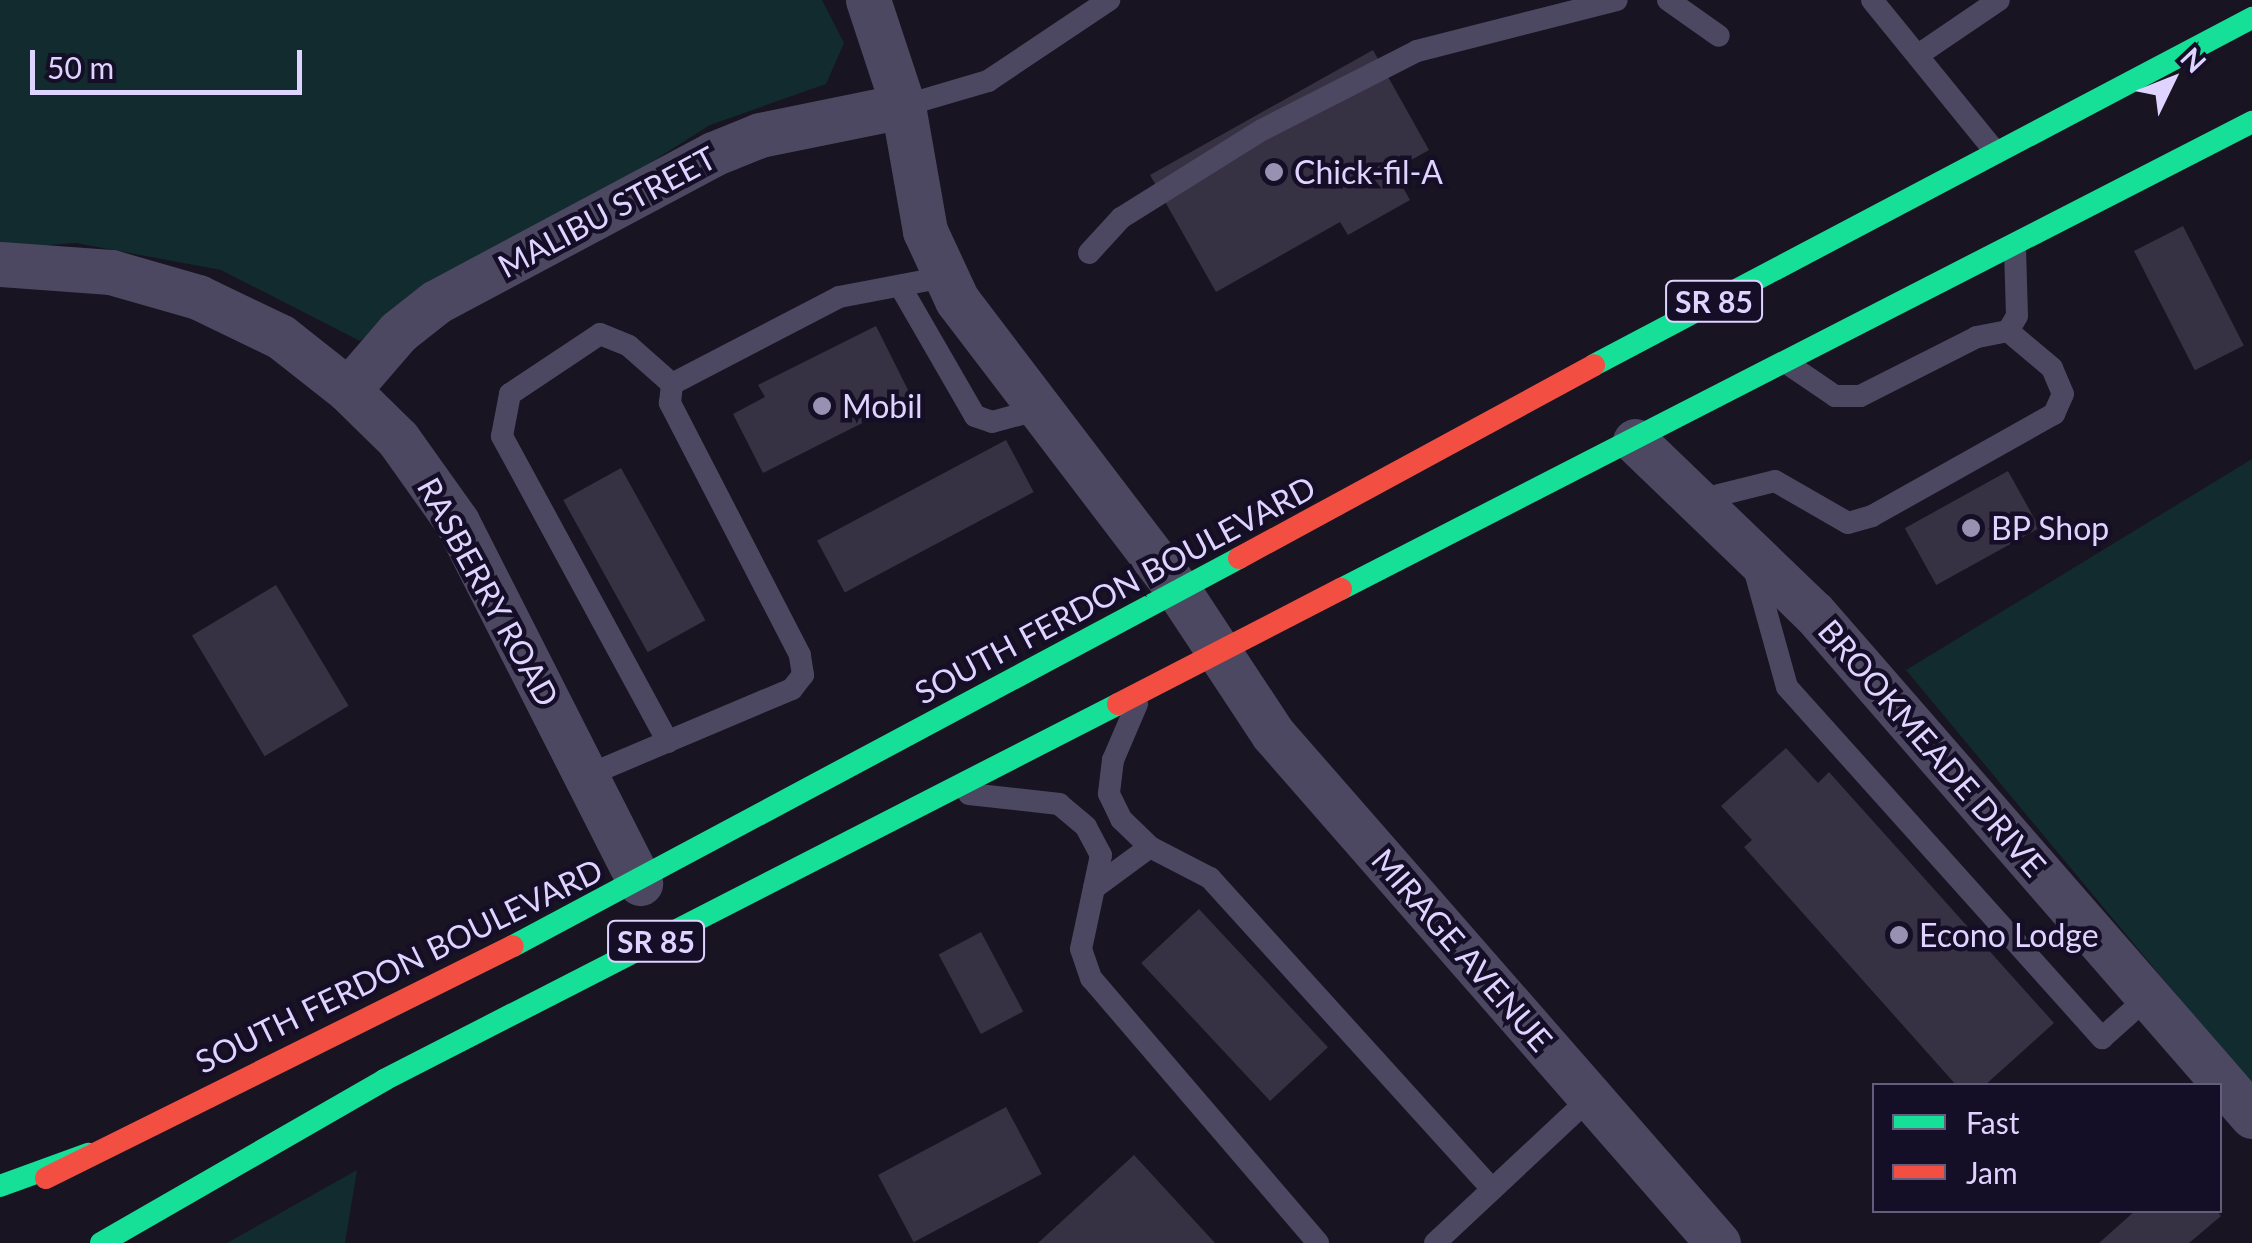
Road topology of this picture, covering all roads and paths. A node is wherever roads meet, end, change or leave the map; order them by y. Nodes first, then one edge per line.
1 (868, 0) edge
2 (1109, 0) edge
3 (1616, 0) edge
4 (1668, 0) edge
5 (1872, 0) edge
6 (1999, 0) edge
7 (2252, 18) edge
8 (1719, 36) dead end
9 (1922, 54) junction
10 (903, 106) junction
11 (2252, 122) edge
12 (1994, 150) junction
13 (2016, 250) junction
14 (1089, 253) dead end
15 (0, 264) edge
16 (944, 277) junction
17 (900, 286) junction
18 (2008, 331) junction
19 (1788, 364) junction
20 (672, 384) junction
21 (348, 390) junction
22 (1040, 409) junction
23 (1635, 442) junction
24 (1692, 502) junction
25 (1750, 555) junction
26 (1180, 593) junction
27 (1217, 650) junction
28 (1143, 690) junction
29 (668, 742) junction
30 (586, 776) junction
31 (940, 794) junction
32 (1150, 847) junction
33 (640, 883) junction
34 (1094, 888) junction
35 (2148, 997) junction
36 (1591, 1097) junction
37 (2252, 1116) edge
38 (88, 1154) junction
39 (0, 1186) edge
40 (1492, 1190) junction
41 (0, 1203) edge
42 (101, 1243) edge
43 (1318, 1243) edge
44 (1434, 1243) edge
45 (1718, 1243) edge

1 - 10 street
2 - 10 lane
3 - 14 lane
4 - 8 lane
5 - 9 lane
6 - 9 lane
7 - 12 main road, SOUTH FERDON BOULEVARD / SR 85
9 - 12 lane
10 - 16 street
10 - 21 street, MALIBU STREET
11 - 13 main road, SR 85
12 - 26 main road, SOUTH FERDON BOULEVARD / SR 85
13 - 18 lane
13 - 19 main road, SR 85
15 - 21 street, RASBERRY ROAD
16 - 17 lane
16 - 22 street
17 - 20 lane
17 - 22 lane
18 - 19 lane
18 - 24 lane
19 - 23 main road, SR 85
20 - 29 lane
20 - 29 lane
21 - 30 street, RASBERRY ROAD
22 - 26 street
23 - 24 street, BROOKMEADE DRIVE
23 - 27 main road, SR 85
24 - 25 street, BROOKMEADE DRIVE
25 - 35 street, BROOKMEADE DRIVE
25 - 35 lane
26 - 27 street, MIRAGE AVENUE
26 - 33 main road, SOUTH FERDON BOULEVARD / SR 85
27 - 28 main road, SR 85
27 - 36 street, MIRAGE AVENUE
28 - 31 main road, SR 85
28 - 32 lane
29 - 30 lane
30 - 33 street, RASBERRY ROAD
31 - 34 lane
31 - 42 main road, SR 85
32 - 34 lane
32 - 40 lane
33 - 38 main road, SOUTH FERDON BOULEVARD / SR 85
34 - 43 lane
35 - 37 street, BROOKMEADE DRIVE
36 - 40 lane
36 - 45 street, MIRAGE AVENUE
38 - 39 main road
38 - 41 main road, SOUTH FERDON BOULEVARD / SR 85
40 - 44 lane

